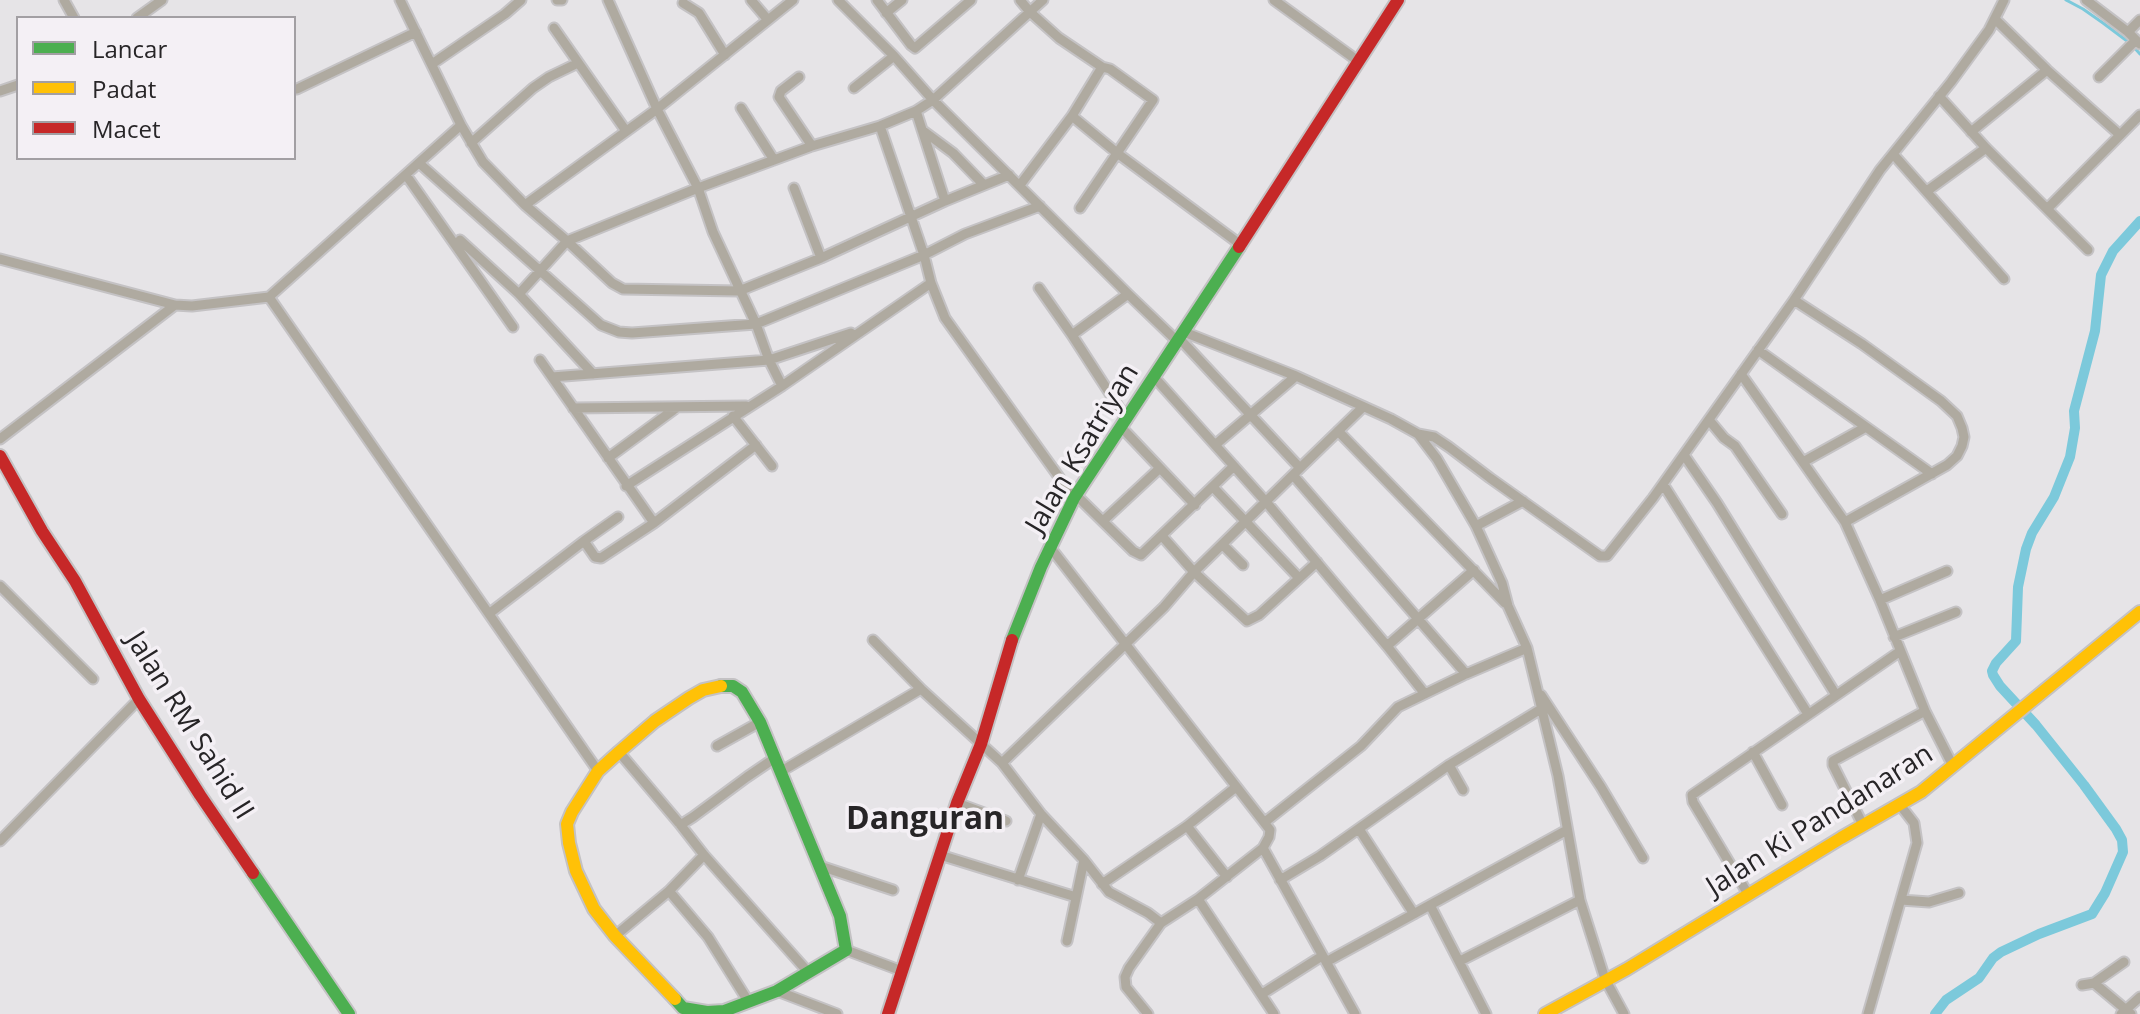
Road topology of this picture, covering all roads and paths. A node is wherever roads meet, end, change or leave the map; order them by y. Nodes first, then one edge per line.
1 (162, 0) edge
2 (400, 0) edge
3 (521, 0) edge
4 (608, 0) edge
5 (751, 0) edge
6 (793, 0) edge
7 (877, 0) edge
8 (902, 0) edge
9 (971, 0) edge
10 (1020, 0) edge
11 (1043, 0) edge
12 (1274, 0) edge
13 (1398, 0) edge
14 (2004, 0) edge
15 (2086, 0) edge
16 (841, 1) edge
17 (683, 3) dead end
18 (1030, 12) junction
19 (886, 13) junction
20 (140, 16) edge
21 (1995, 19) junction
22 (768, 20) junction
23 (2140, 20) edge
24 (554, 28) dead end
25 (416, 32) junction
26 (2128, 32) junction
27 (2135, 43) edge
28 (725, 55) junction
29 (894, 56) junction
30 (1358, 61) junction
31 (578, 63) junction
32 (432, 64) junction
33 (1102, 67) junction
34 (2047, 70) junction
35 (799, 77) dead end
36 (2099, 77) dead end
37 (854, 88) dead end
38 (297, 89) dead end
39 (1939, 96) junction
40 (933, 100) junction
41 (741, 108) dead end
42 (657, 109) junction
43 (916, 111) junction
44 (2140, 115) edge
45 (1072, 116) junction
46 (461, 125) junction
47 (880, 126) junction
48 (922, 130) junction
49 (626, 131) junction
50 (1971, 132) junction
51 (2120, 135) junction
52 (471, 143) junction
53 (812, 146) junction
54 (1986, 148) junction
55 (1117, 153) junction
56 (1893, 154) junction
57 (774, 160) junction
58 (419, 163) junction
59 (406, 175) junction
60 (1009, 175) junction
61 (984, 185) junction
62 (1020, 185) junction
63 (698, 188) junction
64 (794, 188) dead end
65 (1927, 191) junction
66 (945, 201) junction
67 (525, 205) junction
68 (1040, 206) junction
69 (1080, 208) dead end
70 (2048, 208) junction
71 (912, 218) junction
72 (460, 240) dead end
73 (567, 241) junction
74 (1241, 245) junction
75 (2088, 250) dead end
76 (924, 255) junction
77 (821, 258) junction
78 (0, 259) edge
79 (540, 272) junction
80 (2004, 279) dead end
81 (931, 283) junction
82 (1039, 288) dead end
83 (739, 291) junction
84 (519, 294) junction
85 (1128, 294) junction
86 (269, 297) junction
87 (1794, 300) junction
88 (175, 305) junction
89 (756, 324) junction
90 (513, 327) dead end
91 (862, 329) junction
92 (1072, 335) junction
93 (1181, 338) junction
94 (1758, 350) junction
95 (540, 360) dead end
96 (769, 360) junction
97 (593, 374) junction
98 (1741, 374) junction
99 (1296, 376) junction
100 (552, 377) junction
101 (1155, 378) junction
102 (782, 386) junction
103 (750, 406) junction
104 (1363, 407) junction
105 (573, 408) junction
106 (676, 408) junction
107 (1251, 414) junction
108 (733, 416) junction
109 (1709, 420) junction
110 (1124, 424) junction
111 (1866, 427) junction
112 (1338, 431) junction
113 (1418, 434) junction
114 (0, 439) edge
115 (756, 445) junction
116 (1215, 445) junction
117 (1684, 455) junction
118 (0, 456) edge
119 (608, 458) junction
120 (1803, 462) junction
121 (772, 466) dead end
122 (1234, 466) junction
123 (1160, 468) junction
124 (1297, 472) junction
125 (1932, 474) junction
126 (1663, 484) junction
127 (626, 486) junction
128 (1213, 487) junction
129 (1075, 497) junction
130 (1523, 501) junction
131 (1267, 503) junction
132 (1195, 505) junction
133 (1782, 514) dead end
134 (618, 517) dead end
135 (1103, 521) junction
136 (1247, 521) junction
137 (1845, 522) junction
138 (654, 523) junction
139 (1476, 526) junction
140 (1162, 536) junction
141 (584, 541) junction
142 (1223, 545) junction
143 (1050, 547) junction
144 (1317, 562) junction
145 (1243, 565) dead end
146 (1474, 570) junction
147 (1947, 571) dead end
148 (1194, 572) junction
149 (1299, 578) junction
150 (0, 586) edge
151 (1880, 600) junction
152 (1508, 606) junction
153 (1956, 612) dead end
154 (2140, 612) edge
155 (490, 613) junction
156 (1420, 619) junction
157 (1894, 637) junction
158 (873, 640) dead end
159 (1126, 645) junction
160 (1387, 646) junction
161 (1527, 648) junction
162 (1899, 652) junction
163 (1466, 674) junction
164 (93, 679) dead end
165 (1536, 686) junction
166 (921, 689) junction
167 (1425, 694) junction
168 (1836, 695) junction
169 (139, 699) junction
170 (1541, 709) junction
171 (1925, 711) junction
172 (1808, 714) junction
173 (760, 722) junction
174 (981, 744) junction
175 (717, 746) dead end
176 (619, 752) junction
177 (1753, 752) junction
178 (775, 758) junction
179 (1002, 763) junction
180 (1449, 765) junction
181 (1953, 766) junction
182 (598, 771) junction
183 (780, 772) junction
184 (1236, 787) junction
185 (1463, 790) dead end
186 (957, 803) junction
187 (1782, 805) dead end
188 (1900, 805) junction
189 (1041, 814) junction
190 (1006, 821) dead end
191 (1265, 822) junction
192 (679, 823) junction
193 (1863, 825) junction
194 (1187, 826) junction
195 (1359, 829) junction
196 (1567, 830) junction
197 (0, 841) edge
198 (1263, 848) junction
199 (704, 855) junction
200 (940, 855) junction
201 (1643, 858) dead end
202 (1084, 860) junction
203 (820, 866) junction
204 (1227, 877) junction
205 (1018, 880) junction
206 (1280, 880) junction
207 (1102, 884) junction
208 (893, 890) dead end
209 (669, 891) junction
210 (1959, 893) dead end
211 (1748, 894) junction
212 (1076, 897) junction
213 (1198, 899) junction
214 (1580, 900) junction
215 (1901, 900) junction
216 (1430, 905) junction
217 (1414, 914) junction
218 (1161, 923) junction
219 (615, 936) junction
220 (1067, 941) dead end
221 (846, 950) junction
222 (1324, 959) junction
223 (1460, 961) junction
224 (2124, 962) dead end
225 (902, 971) junction
226 (808, 972) junction
227 (1605, 979) junction
228 (2094, 983) junction
229 (2082, 985) dead end
230 (777, 991) junction
231 (1262, 994) junction
232 (2140, 997) edge
233 (748, 1001) junction
234 (682, 1011) edge
235 (1143, 1011) edge
236 (729, 1013) edge
237 (2126, 1013) edge
238 (349, 1014) edge
239 (837, 1014) edge
240 (888, 1014) edge
241 (1274, 1014) edge
242 (1355, 1014) edge
243 (1486, 1014) edge
244 (1545, 1014) edge
245 (1624, 1014) edge
246 (1868, 1014) edge

1 - 20 street
2 - 25 street
3 - 32 street
4 - 42 street
5 - 22 street
6 - 22 street
7 - 19 street
8 - 19 street
9 - 19 street
10 - 18 street
11 - 18 street
12 - 30 street
13 - 30 street, Jalan Ksatriyan
14 - 21 street
15 - 26 street
16 - 29 street
17 - 28 street
18 - 33 street
18 - 40 street
21 - 34 street
21 - 39 street
22 - 28 street
23 - 26 street
24 - 31 street
25 - 32 street
25 - 38 street
26 - 27 street
27 - 36 street
28 - 42 street
29 - 37 street
29 - 40 street
30 - 74 street, Jalan Ksatriyan
31 - 49 street
31 - 52 street
32 - 46 street
33 - 45 street
33 - 55 street
34 - 50 street
34 - 51 street
35 - 53 street
39 - 50 street
39 - 56 street
40 - 43 street
40 - 60 street
41 - 57 street
42 - 49 street
42 - 63 street
43 - 47 street
43 - 48 street
44 - 51 street
45 - 55 street
45 - 62 street
46 - 52 street
46 - 58 street
47 - 53 street
47 - 71 street
48 - 61 street
48 - 66 street
49 - 67 street
50 - 54 street
51 - 70 street
52 - 67 street
53 - 57 street
54 - 65 street
54 - 70 street
55 - 69 street
55 - 74 street
56 - 65 street
56 - 87 street
57 - 63 street
58 - 59 street
58 - 79 street
59 - 86 street
59 - 90 street
60 - 61 street
60 - 62 street
61 - 66 street
62 - 68 street
63 - 73 street
63 - 83 street
64 - 77 street
65 - 80 street
66 - 71 street
67 - 73 street
68 - 76 street
68 - 85 street
70 - 75 street
71 - 76 street
71 - 77 street
72 - 84 street
73 - 79 street
73 - 83 street
74 - 93 street, Jalan Ksatriyan
76 - 81 street
76 - 89 street
77 - 83 street
78 - 88 street
79 - 84 street
79 - 89 street
81 - 91 street
81 - 129 street
82 - 92 street
83 - 89 street
84 - 97 street
85 - 92 street
85 - 93 street
86 - 88 street
86 - 155 street
87 - 94 street
87 - 125 street
88 - 114 street
89 - 96 street
91 - 96 street
91 - 102 street
92 - 110 street
93 - 99 street
93 - 101 street, Jalan Ksatriyan
93 - 107 street
94 - 98 street
94 - 111 street
95 - 100 street
96 - 97 street
96 - 102 street
97 - 100 street
98 - 109 street
98 - 120 street
99 - 104 street
99 - 107 street
100 - 105 street
101 - 110 street, Jalan Ksatriyan
101 - 116 street
102 - 103 street
103 - 106 street
103 - 108 street
104 - 112 street
104 - 113 street
105 - 106 street
105 - 119 street
106 - 119 street
107 - 116 street
107 - 124 street
108 - 115 street
108 - 127 street
109 - 117 street
109 - 133 street
110 - 123 street
110 - 129 street, Jalan Ksatriyan
111 - 120 street
111 - 125 street
112 - 124 street
112 - 146 street
113 - 130 street
113 - 139 street
115 - 121 street
115 - 138 street
116 - 122 street
117 - 126 street
117 - 168 street
118 - 169 street, Jalan RM Sahid II
119 - 127 street
120 - 137 street
122 - 128 street
122 - 131 street
123 - 132 street
123 - 135 street
124 - 131 street
124 - 156 street
125 - 137 street
126 - 130 street
126 - 172 street
127 - 138 street
128 - 132 street
128 - 136 street
129 - 135 street
129 - 143 street, Jalan Ksatriyan
130 - 139 street
131 - 136 street
131 - 144 street
132 - 140 street
134 - 141 street
135 - 140 street
136 - 142 street
136 - 149 street
137 - 151 street
138 - 141 street
139 - 152 street
140 - 148 street
141 - 155 street
142 - 145 street
142 - 148 street
143 - 159 street
143 - 174 street, Jalan Ksatriyan
144 - 149 street
144 - 160 street
146 - 152 street
146 - 156 street
147 - 151 street
148 - 149 street
148 - 159 street
150 - 164 street
151 - 157 street
152 - 161 street
153 - 157 street
154 - 181 street, Jalan Ki Pandanaran
155 - 182 street
156 - 160 street
156 - 163 street
157 - 162 street
158 - 166 street
159 - 179 street
159 - 184 street
160 - 167 street
161 - 163 street
161 - 165 street
162 - 168 street
162 - 171 street
163 - 167 street
165 - 170 street
165 - 201 street
166 - 174 street
166 - 183 street
167 - 191 street
168 - 172 street
169 - 197 street
169 - 238 street, Jalan RM Sahid II
170 - 180 street
170 - 196 street
171 - 181 street
171 - 193 street
172 - 177 street
173 - 175 street
173 - 176 street
173 - 178 street
174 - 179 street
174 - 186 street, Jalan Ksatriyan
176 - 182 street
176 - 192 street
177 - 187 street
177 - 211 street
178 - 183 street
178 - 192 street
179 - 189 street
180 - 185 street
180 - 195 street
181 - 188 street, Jalan Ki Pandanaran
182 - 219 street
183 - 203 street
184 - 191 street
184 - 194 street
186 - 190 street
186 - 200 street, Jalan Ksatriyan
188 - 193 street, Jalan Ki Pandanaran
188 - 215 street
189 - 202 street
189 - 205 street
191 - 198 street
192 - 199 street
193 - 211 street, Jalan Ki Pandanaran
194 - 204 street
194 - 207 street
195 - 206 street
195 - 217 street
196 - 214 street
196 - 216 street
198 - 204 street
198 - 206 street
199 - 209 street
199 - 226 street
200 - 205 street
200 - 225 street, Jalan Ksatriyan
202 - 207 street
202 - 212 street
203 - 208 street
203 - 221 street
204 - 213 street
205 - 212 street
206 - 222 street
207 - 218 street
209 - 219 street
209 - 233 street
210 - 215 street
211 - 227 street, Jalan Ki Pandanaran
212 - 220 street
213 - 218 street
213 - 231 street
214 - 223 street
214 - 227 street
215 - 246 street
216 - 217 street
216 - 223 street
217 - 222 street
218 - 235 street
219 - 234 street
221 - 225 street
221 - 226 street
222 - 231 street
222 - 242 street
223 - 243 street
224 - 228 street
225 - 240 street, Jalan Ksatriyan
226 - 230 street
227 - 244 street, Jalan Ki Pandanaran
227 - 245 street
228 - 229 street
228 - 237 street
230 - 233 street
230 - 239 street
231 - 241 street
232 - 237 street
233 - 236 street
234 - 236 street

